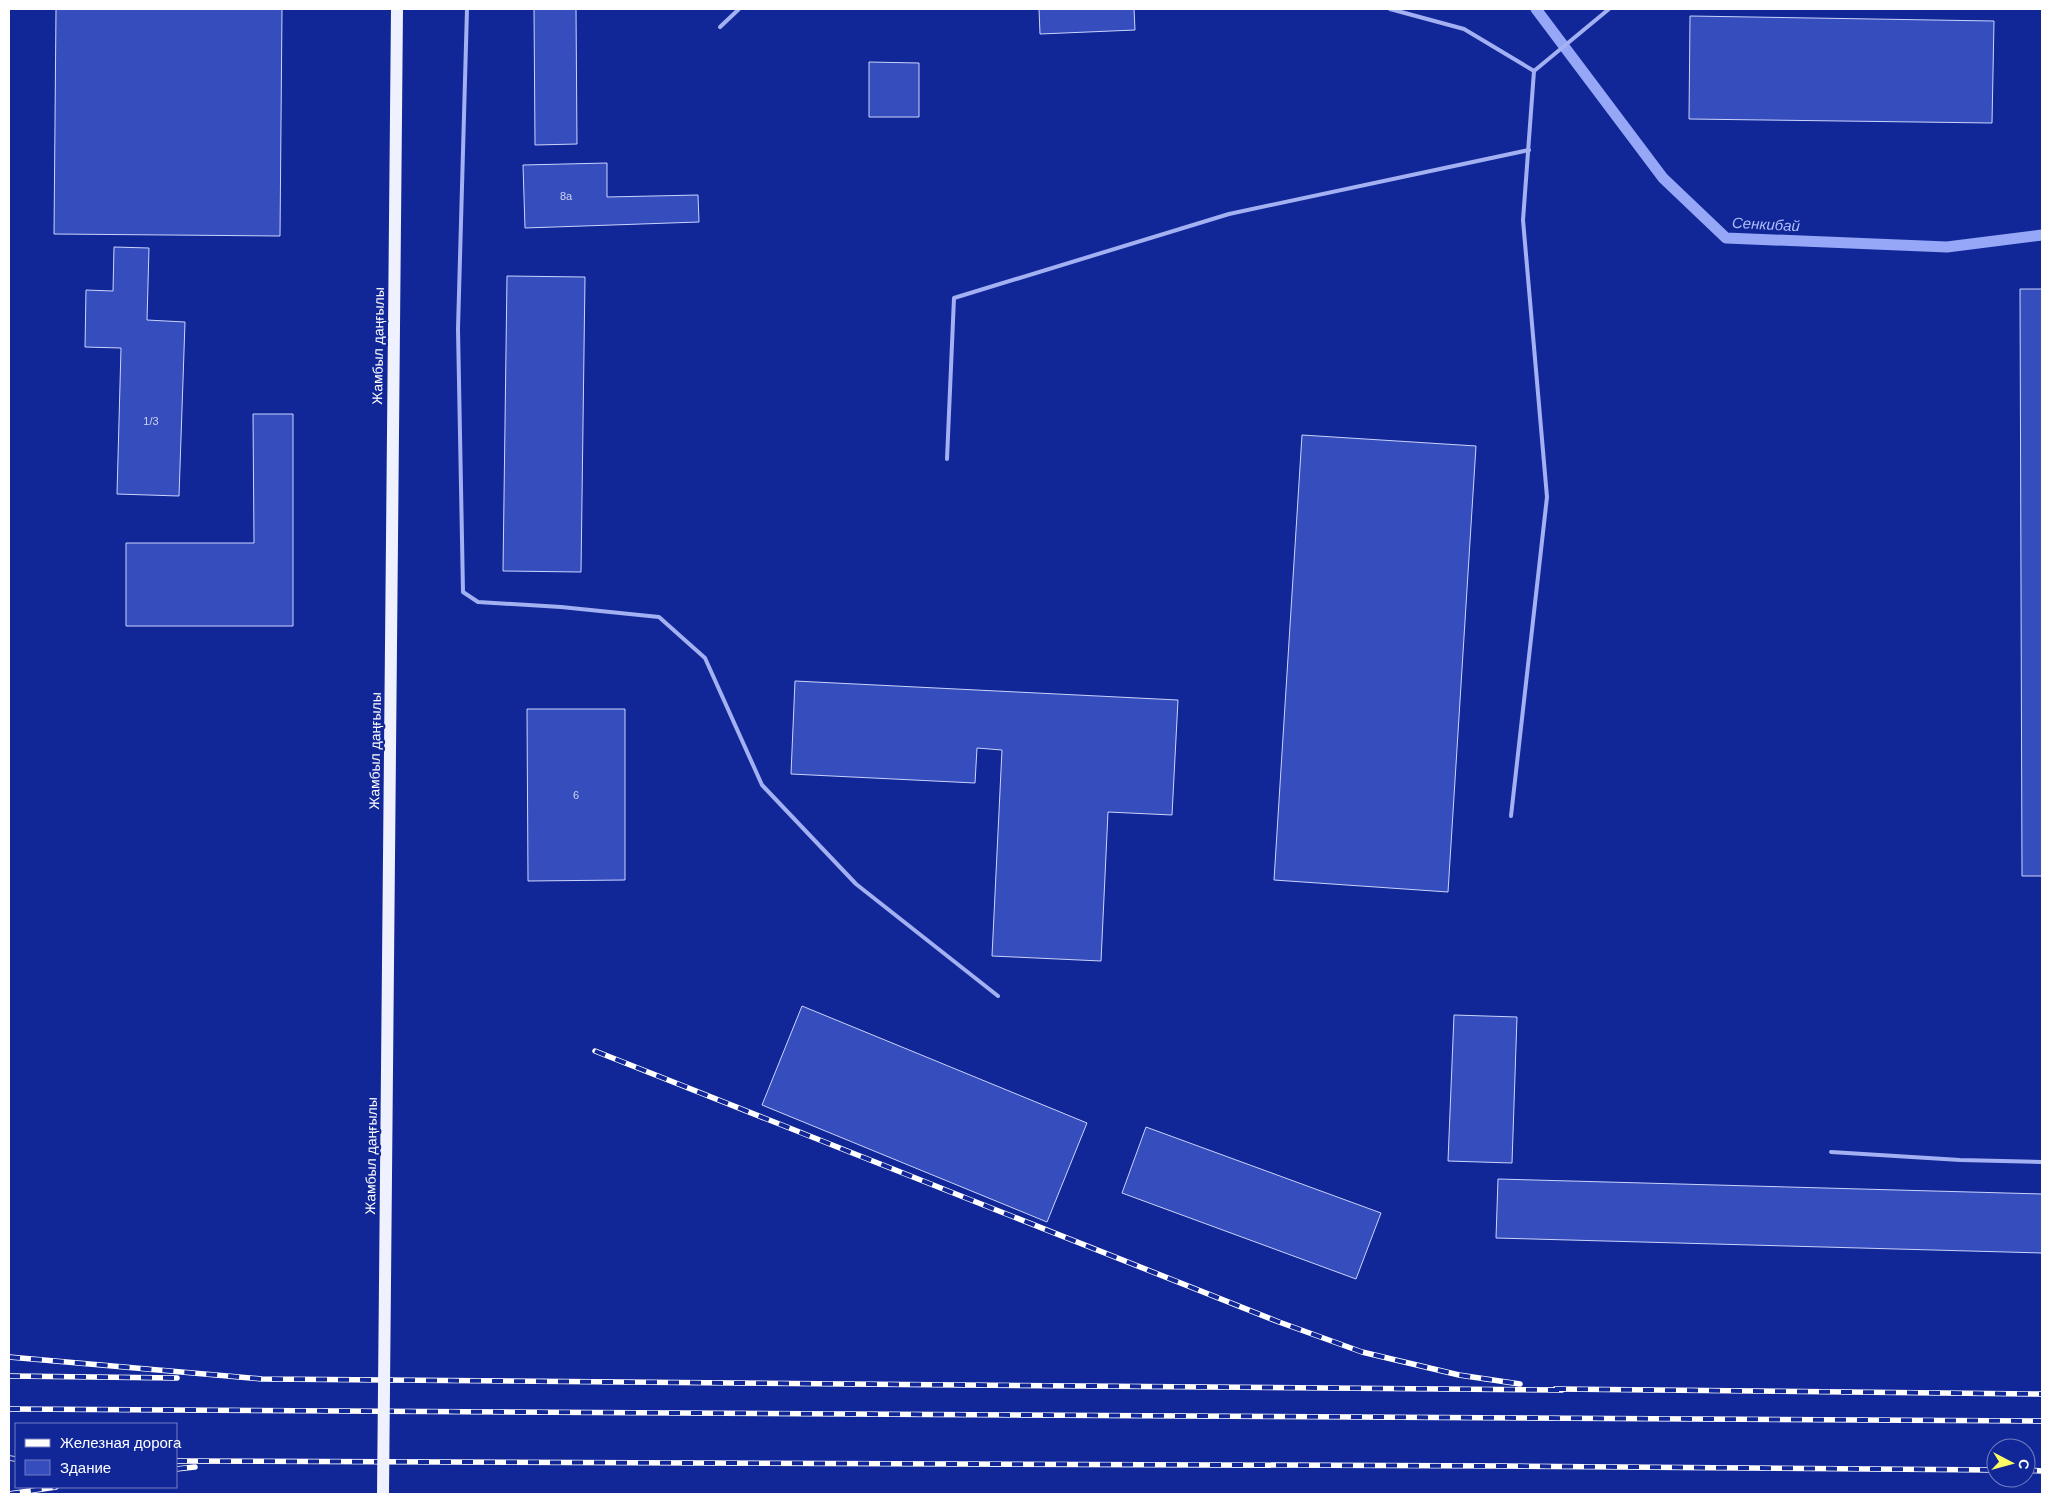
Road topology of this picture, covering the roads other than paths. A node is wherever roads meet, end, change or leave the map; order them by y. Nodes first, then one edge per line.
1 (397, 9) edge
2 (467, 9) edge
3 (739, 9) edge
4 (1390, 9) edge
5 (1609, 9) edge
6 (720, 27) dead end
7 (1534, 71) junction
8 (1528, 150) junction
9 (948, 459) dead end
10 (1511, 816) dead end
11 (998, 996) dead end
12 (1831, 1152) dead end
13 (2042, 1162) edge
14 (383, 1494) edge

1 - 14 main road, Жамбыл даңғылы, bridge
2 - 11 lane
3 - 6 lane
4 - 7 lane
5 - 7 lane
7 - 8 lane
8 - 9 lane
8 - 10 lane
12 - 13 lane

